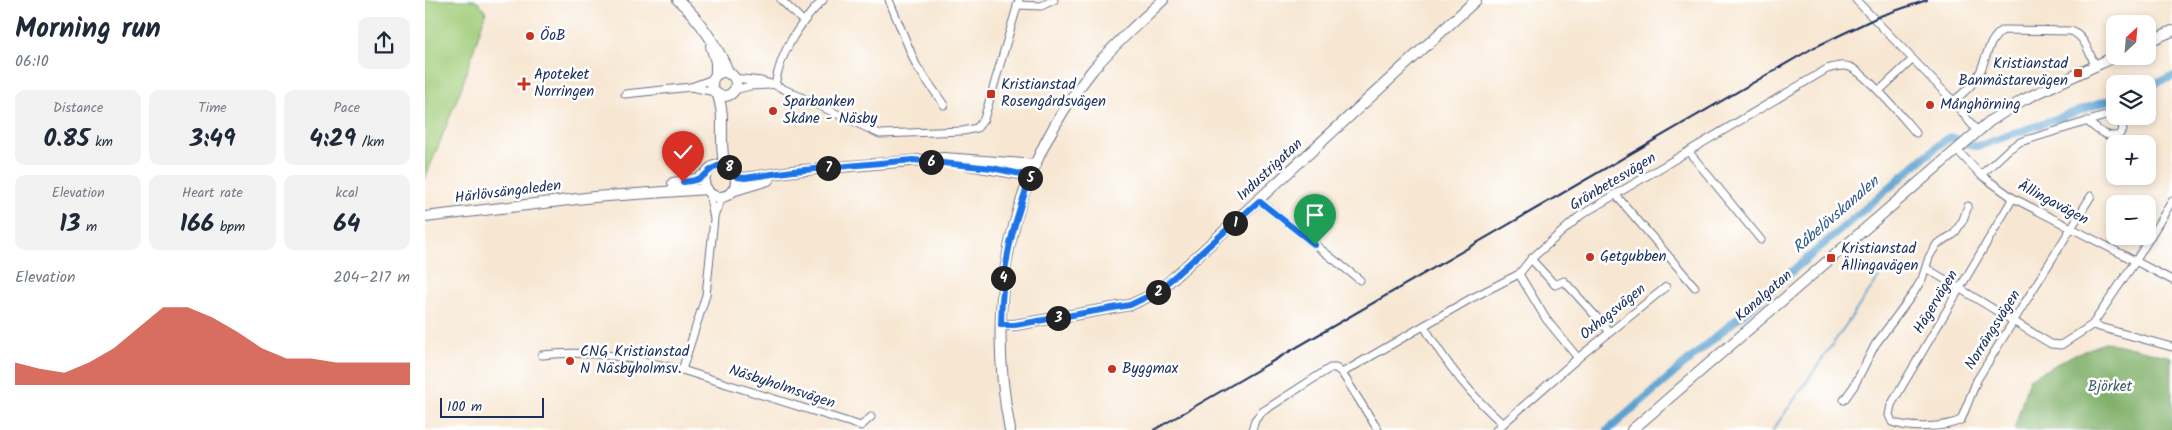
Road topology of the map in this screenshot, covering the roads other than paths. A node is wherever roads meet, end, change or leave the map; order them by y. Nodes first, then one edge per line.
1 (678, 0) edge
2 (781, 0) edge
3 (823, 0) edge
4 (889, 0) edge
5 (1054, 0) edge
6 (1163, 0) edge
7 (1476, 0) edge
8 (1856, 0) edge
9 (1018, 3) edge
10 (803, 21) junction
11 (2172, 32) edge
12 (708, 38) junction
13 (2156, 38) edge
14 (1912, 60) junction
15 (2106, 60) edge
16 (2095, 65) junction
17 (731, 76) junction
18 (715, 77) junction
19 (775, 85) junction
20 (691, 87) junction
21 (1879, 91) junction
22 (732, 92) junction
23 (625, 94) dead end
24 (717, 94) junction
25 (1953, 102) junction
26 (944, 105) dead end
27 (2106, 116) edge
28 (723, 117) junction
29 (2087, 122) junction
30 (2122, 125) edge
31 (1916, 133) dead end
32 (1974, 134) junction
33 (720, 142) junction
34 (1959, 147) junction
35 (1689, 152) junction
36 (913, 160) junction
37 (1036, 165) junction
38 (715, 166) junction
39 (850, 166) junction
40 (732, 170) junction
41 (706, 174) junction
42 (1981, 175) junction
43 (1031, 176) junction
44 (708, 190) junction
45 (728, 194) junction
46 (1615, 194) junction
47 (2091, 196) dead end
48 (594, 197) junction
49 (2013, 198) junction
50 (1259, 201) junction
51 (2172, 201) edge
52 (1968, 206) dead end
53 (425, 217) edge
54 (713, 219) junction
55 (2071, 228) junction
56 (1761, 240) dead end
57 (1531, 259) junction
58 (2135, 262) junction
59 (1926, 268) junction
60 (1519, 274) junction
61 (1360, 280) dead end
62 (2172, 280) edge
63 (1666, 287) dead end
64 (1695, 287) dead end
65 (1960, 289) junction
66 (2014, 323) junction
67 (1001, 325) junction
68 (2092, 325) junction
69 (1424, 326) junction
70 (1610, 332) junction
71 (2172, 347) edge
72 (542, 355) dead end
73 (1578, 358) junction
74 (682, 370) junction
75 (1342, 373) junction
76 (1844, 400) dead end
77 (871, 417) dead end
78 (1892, 422) joint
79 (1503, 424) junction
80 (1011, 430) edge
81 (1252, 430) edge
82 (1378, 430) edge
83 (1496, 430) edge
84 (1632, 430) edge

1 - 12 street
2 - 10 street
3 - 10 street
4 - 26 street
5 - 9 street
6 - 37 street
7 - 50 street, Industrigatan
8 - 14 street
9 - 19 street
10 - 19 street
11 - 13 street
12 - 17 street
12 - 18 street
14 - 21 street
14 - 25 street
15 - 16 street, Kanalgatan
16 - 25 street
16 - 32 street, Kanalgatan
17 - 18 street
17 - 19 street
17 - 22 street
18 - 20 street
18 - 24 street
19 - 22 street
20 - 23 street
20 - 24 street
21 - 31 street, Grönbetesvägen
21 - 35 street, Grönbetesvägen
22 - 24 street
22 - 28 street
24 - 28 street
25 - 32 street
27 - 29 street
28 - 33 street
29 - 30 street
29 - 42 street
32 - 34 street, Kanalgatan
33 - 38 street
33 - 40 street
34 - 42 street, Ällingavägen
34 - 84 street, Kanalgatan
35 - 46 street, Grönbetesvägen
35 - 56 street
36 - 37 street
36 - 39 street
36 - 43 street
37 - 43 street
38 - 40 street
38 - 41 street
39 - 40 street
39 - 45 street
40 - 45 street
41 - 44 street
41 - 48 street, Härlövsängaleden
42 - 49 street, Ällingavägen
43 - 67 street
44 - 45 street
44 - 48 street, Härlövsängaleden
44 - 54 street
45 - 54 street
46 - 57 street, Grönbetesvägen
46 - 64 street
47 - 55 street, Norrängsvägen
48 - 53 street, Härlövsängaleden
49 - 55 street, Ällingavägen
49 - 65 street, Hägervägen
50 - 61 street
50 - 67 street, Industrigatan
51 - 58 street
52 - 59 street
54 - 74 street
55 - 58 street, Ällingavägen
55 - 66 street, Norrängsvägen
57 - 60 street, Grönbetesvägen
57 - 70 street
58 - 62 street, Ällingavägen
58 - 68 street
59 - 65 street
59 - 76 street
60 - 69 street, Grönbetesvägen
60 - 73 street, Oxhagsvägen
63 - 70 street, Oxhagsvägen
65 - 66 street
65 - 78 street, Hägervägen
66 - 68 street
66 - 78 street, Norrängsvägen
67 - 80 street
68 - 71 street
69 - 75 street, Grönbetesvägen
69 - 79 street
70 - 73 street, Oxhagsvägen
72 - 74 street, Näsbyholmsvägen
73 - 79 street, Oxhagsvägen
74 - 77 street, Näsbyholmsvägen
75 - 81 street
75 - 82 street
79 - 83 street, Oxhagsvägen

